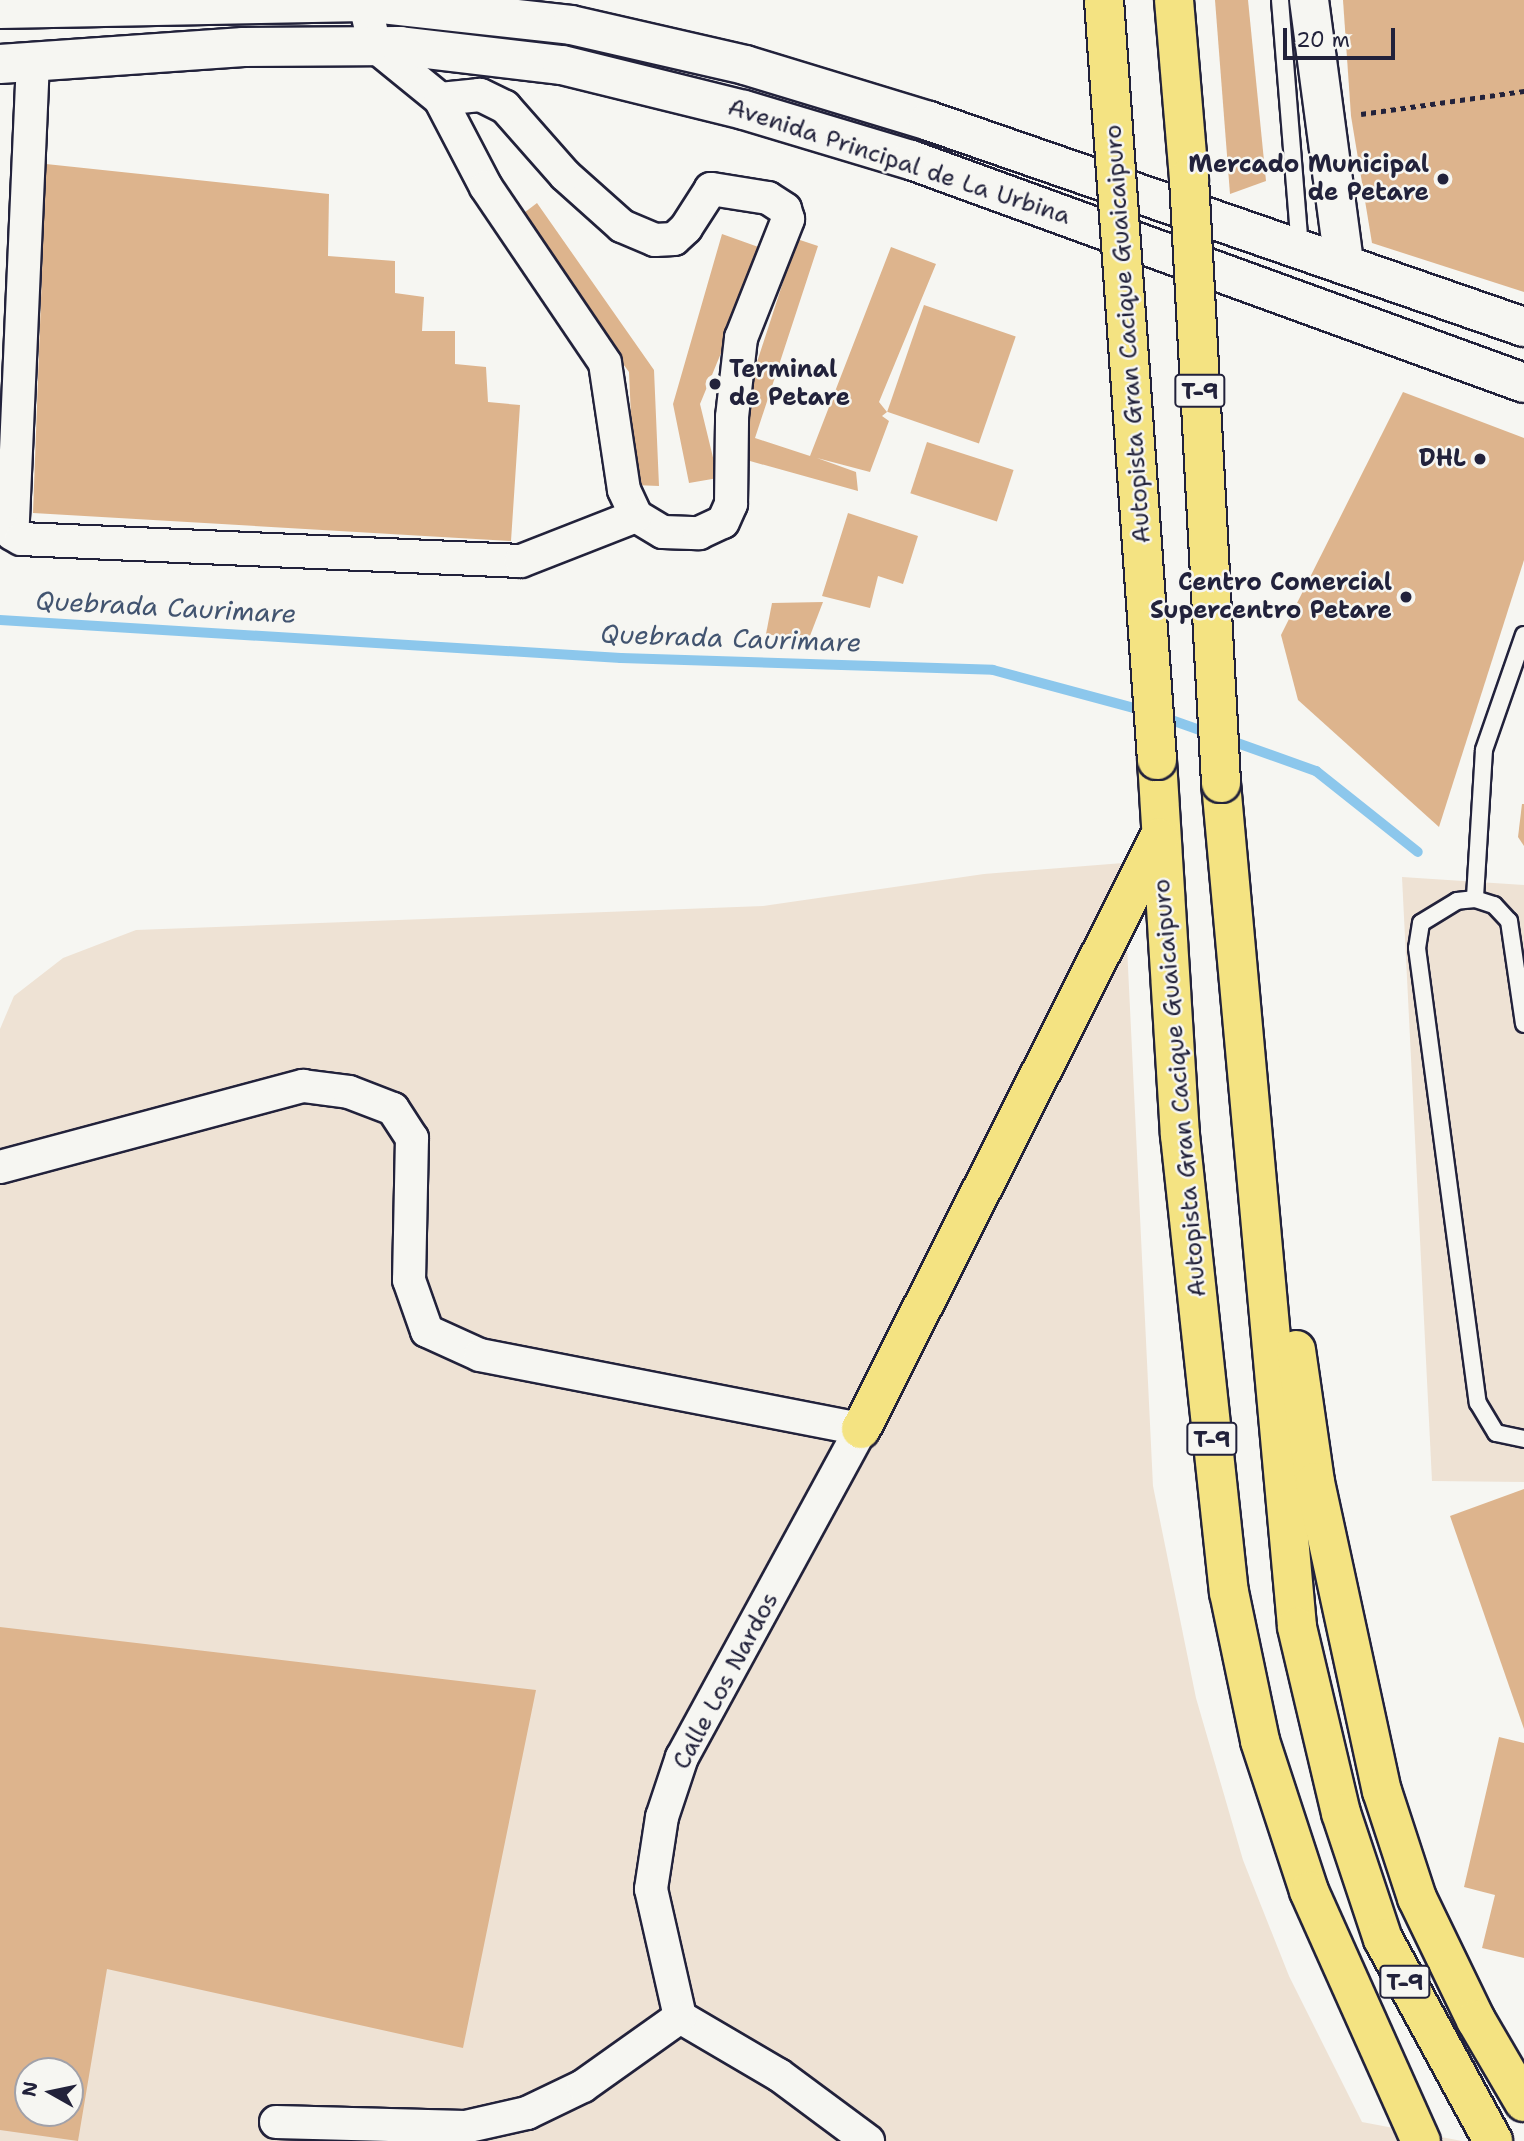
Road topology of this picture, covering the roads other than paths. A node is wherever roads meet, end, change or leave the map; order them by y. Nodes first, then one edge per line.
1 (1104, 0) edge
2 (1174, 0) edge
3 (1280, 0) edge
4 (1309, 0) edge
5 (364, 1) edge
6 (0, 9) edge
7 (375, 46) junction
8 (17, 62) edge
9 (440, 99) junction
10 (1300, 247) junction
11 (1344, 261) junction
12 (1524, 327) edge
13 (1524, 383) edge
14 (636, 516) junction
15 (1524, 635) edge
16 (1160, 836) junction
17 (1475, 899) junction
18 (1524, 1024) edge
19 (1247, 1041) junction
20 (0, 1167) edge
21 (861, 1429) junction
22 (1524, 1438) edge
23 (680, 2017) junction
24 (1524, 2102) edge
25 (276, 2122) dead end
26 (868, 2141) edge
27 (1422, 2141) edge
28 (1493, 2141) edge

1 - 16 highway, Autopista Gran Cacique Guaicaipuro / T-9, bridge
2 - 19 highway, T-9, bridge
3 - 10 lane
4 - 11 main road
5 - 6 main road, Avenida Principal de La Urbina
5 - 7 street
5 - 10 main road, Avenida Principal de La Urbina
7 - 8 main road, Avenida Principal de La Urbina
7 - 9 street
7 - 13 main road, Avenida Principal de La Urbina
8 - 14 street
9 - 14 street
9 - 14 street
10 - 11 main road, Avenida Principal de La Urbina
11 - 12 main road, Avenida Principal de La Urbina
15 - 17 lane
16 - 21 highway
16 - 27 highway, Autopista Gran Cacique Guaicaipuro / T-9
17 - 18 lane
17 - 22 lane
19 - 24 highway, T-9
19 - 28 highway, T-9
20 - 21 street
21 - 23 street, Calle Los Nardos
23 - 25 street
23 - 26 street

